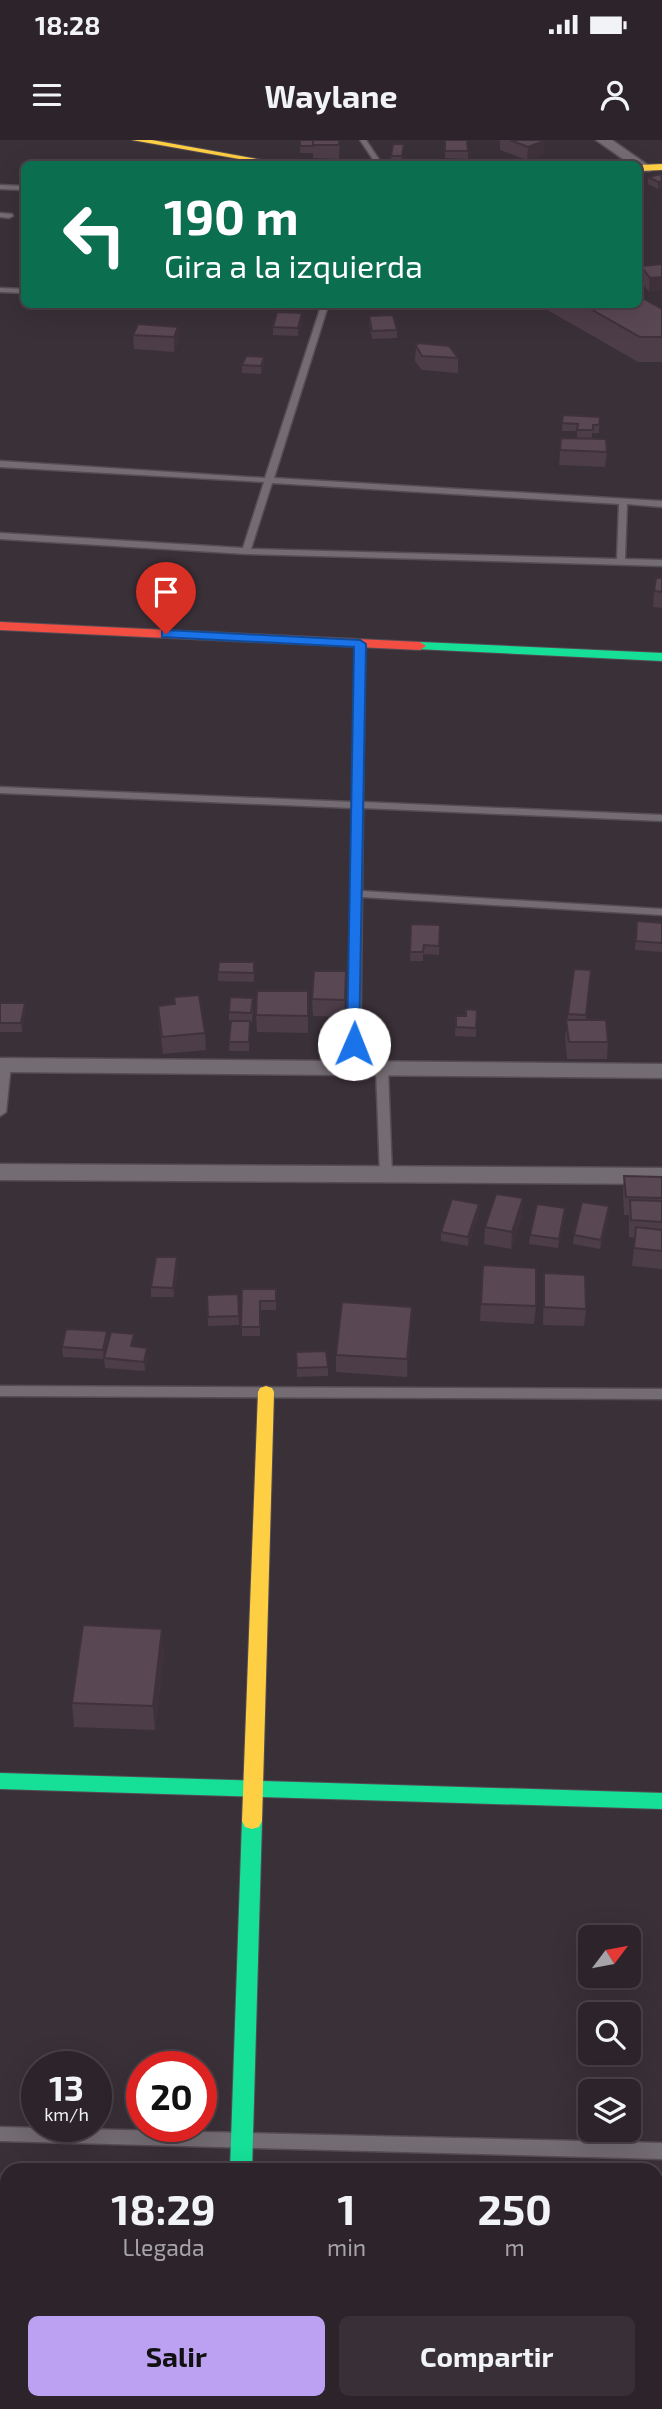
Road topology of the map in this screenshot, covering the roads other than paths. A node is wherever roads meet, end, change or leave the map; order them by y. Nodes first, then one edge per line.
1 (136, 140) edge
2 (363, 140) edge
3 (603, 140) edge
4 (247, 161) edge
5 (377, 161) edge
6 (639, 161) edge
7 (0, 187) edge
8 (21, 188) edge
9 (0, 215) edge
10 (9, 216) dead end
11 (0, 290) edge
12 (21, 291) edge
13 (326, 308) edge
14 (0, 464) edge
15 (268, 481) junction
16 (623, 502) junction
17 (662, 504) edge
18 (0, 536) edge
19 (246, 551) junction
20 (621, 562) junction
21 (662, 564) edge
22 (0, 626) edge
23 (360, 644) junction
24 (662, 657) edge
25 (0, 790) edge
26 (357, 804) junction
27 (662, 818) edge
28 (356, 894) junction
29 (662, 912) edge
30 (3, 1065) edge
31 (382, 1069) junction
32 (354, 1070) junction
33 (662, 1071) edge
34 (0, 1112) edge
35 (0, 1172) edge
36 (386, 1175) junction
37 (662, 1176) edge
38 (0, 1391) edge
39 (265, 1392) junction
40 (662, 1394) edge
41 (0, 1781) edge
42 (253, 1788) junction
43 (662, 1801) edge
44 (0, 2134) edge
45 (243, 2139) junction
46 (662, 2151) edge
47 (242, 2163) edge

1 - 4 street
2 - 5 lane
3 - 6 street
7 - 8 lane
9 - 10 lane
11 - 12 lane
13 - 15 lane
14 - 15 lane
15 - 16 lane
15 - 19 lane
16 - 17 lane
16 - 20 lane
18 - 19 lane
19 - 20 lane
20 - 21 lane
22 - 23 street
23 - 24 street
23 - 26 lane
25 - 26 lane
26 - 27 lane
26 - 28 lane
28 - 29 lane
28 - 32 lane
30 - 32 street
30 - 34 lane
31 - 32 street
31 - 33 street
31 - 36 lane
35 - 36 street
36 - 37 street
38 - 39 lane
39 - 40 lane
39 - 42 street
41 - 42 street
42 - 43 street
42 - 45 street
44 - 45 lane
45 - 46 lane
45 - 47 street

